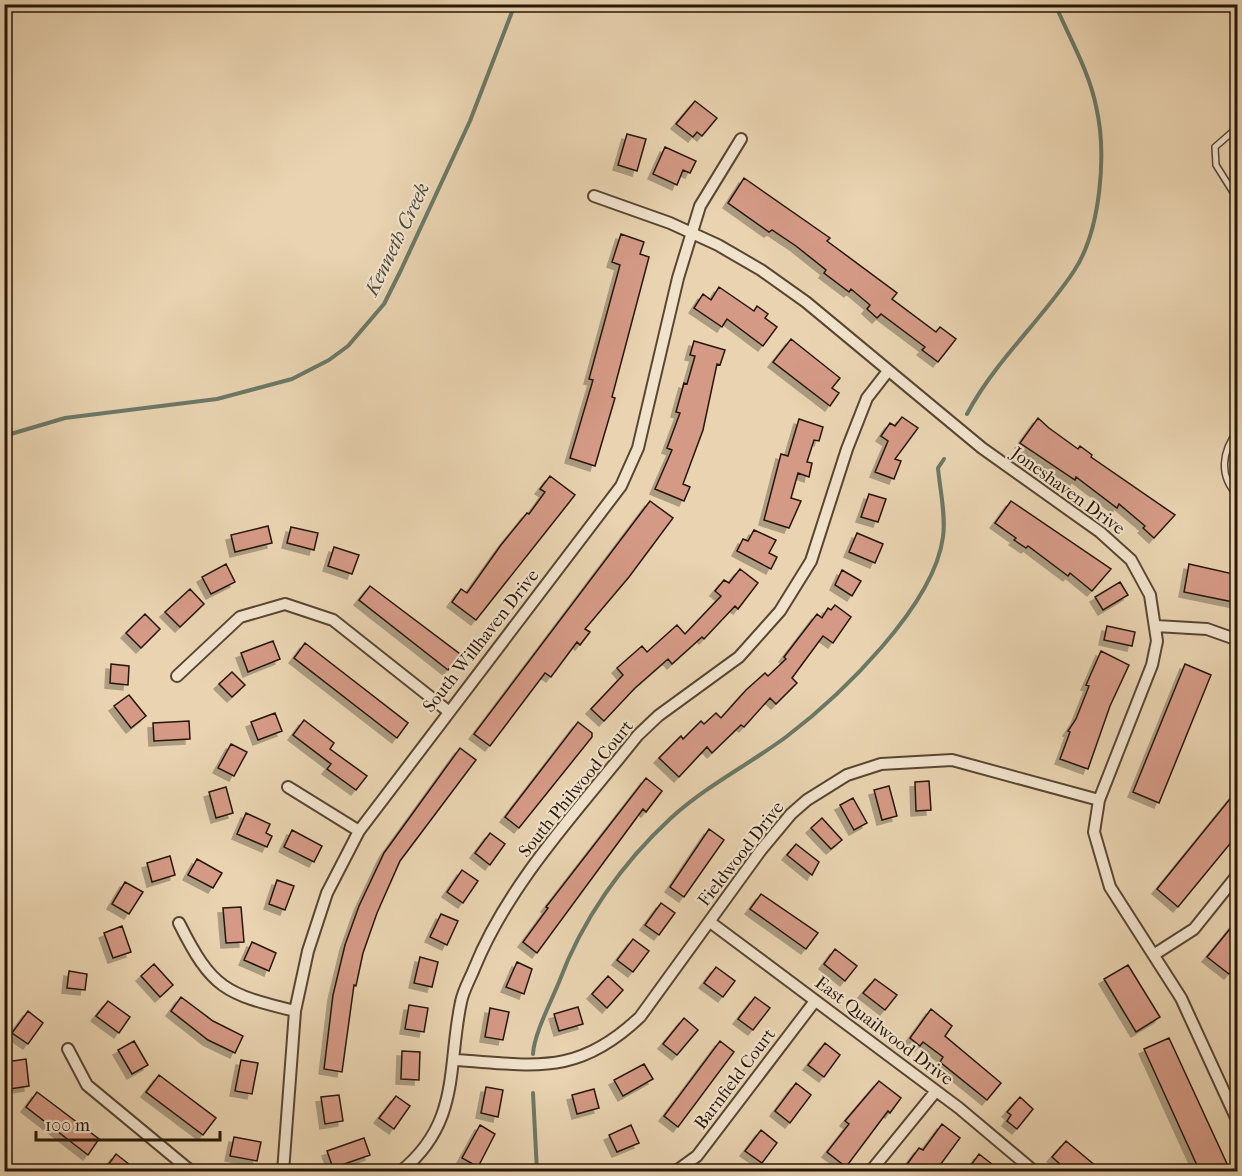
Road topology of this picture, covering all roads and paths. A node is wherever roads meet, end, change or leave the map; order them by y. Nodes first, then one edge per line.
1 (1236, 4) edge
2 (1238, 9) edge
3 (1238, 127) edge
4 (741, 139) dead end
5 (594, 195) dead end
6 (1238, 200) edge
7 (692, 234) junction
8 (888, 371) junction
9 (1238, 430) edge
10 (1238, 496) edge
11 (1156, 626) junction
12 (1238, 640) edge
13 (177, 676) dead end
14 (448, 711) junction
15 (288, 787) dead end
16 (1099, 800) junction
17 (359, 831) junction
18 (1238, 874) edge
19 (710, 922) junction
20 (179, 923) dead end
21 (1155, 954) junction
22 (814, 1001) junction
23 (295, 1011) junction
24 (68, 1049) dead end
25 (455, 1060) junction
26 (936, 1091) junction
27 (1236, 1115) edge
28 (192, 1172) edge
29 (283, 1172) edge
30 (400, 1172) edge
31 (675, 1172) edge
32 (870, 1172) edge
33 (1035, 1172) edge

1 - 2 street
3 - 6 lane
4 - 7 street, South Willhaven Drive
5 - 7 street, Joneshaven Drive
7 - 8 street, Joneshaven Drive
7 - 14 street, South Willhaven Drive
8 - 11 street, Joneshaven Drive
8 - 25 street, South Philwood Court
9 - 10 lane
11 - 12 street
11 - 16 street, Joneshaven Drive
13 - 14 street
14 - 17 street, South Willhaven Drive
15 - 17 street
16 - 19 street, Fieldwood Drive
16 - 21 street, Joneshaven Drive
17 - 23 street, South Willhaven Drive
18 - 21 street
19 - 22 street, East Quailwood Drive
19 - 25 street, Fieldwood Drive
20 - 23 street
21 - 27 street, Joneshaven Drive
22 - 26 street, East Quailwood Drive
22 - 31 street, Barnfield Court
23 - 29 street, South Willhaven Drive
24 - 28 street
25 - 30 street, South Philwood Court
26 - 32 street
26 - 33 street, East Quailwood Drive

